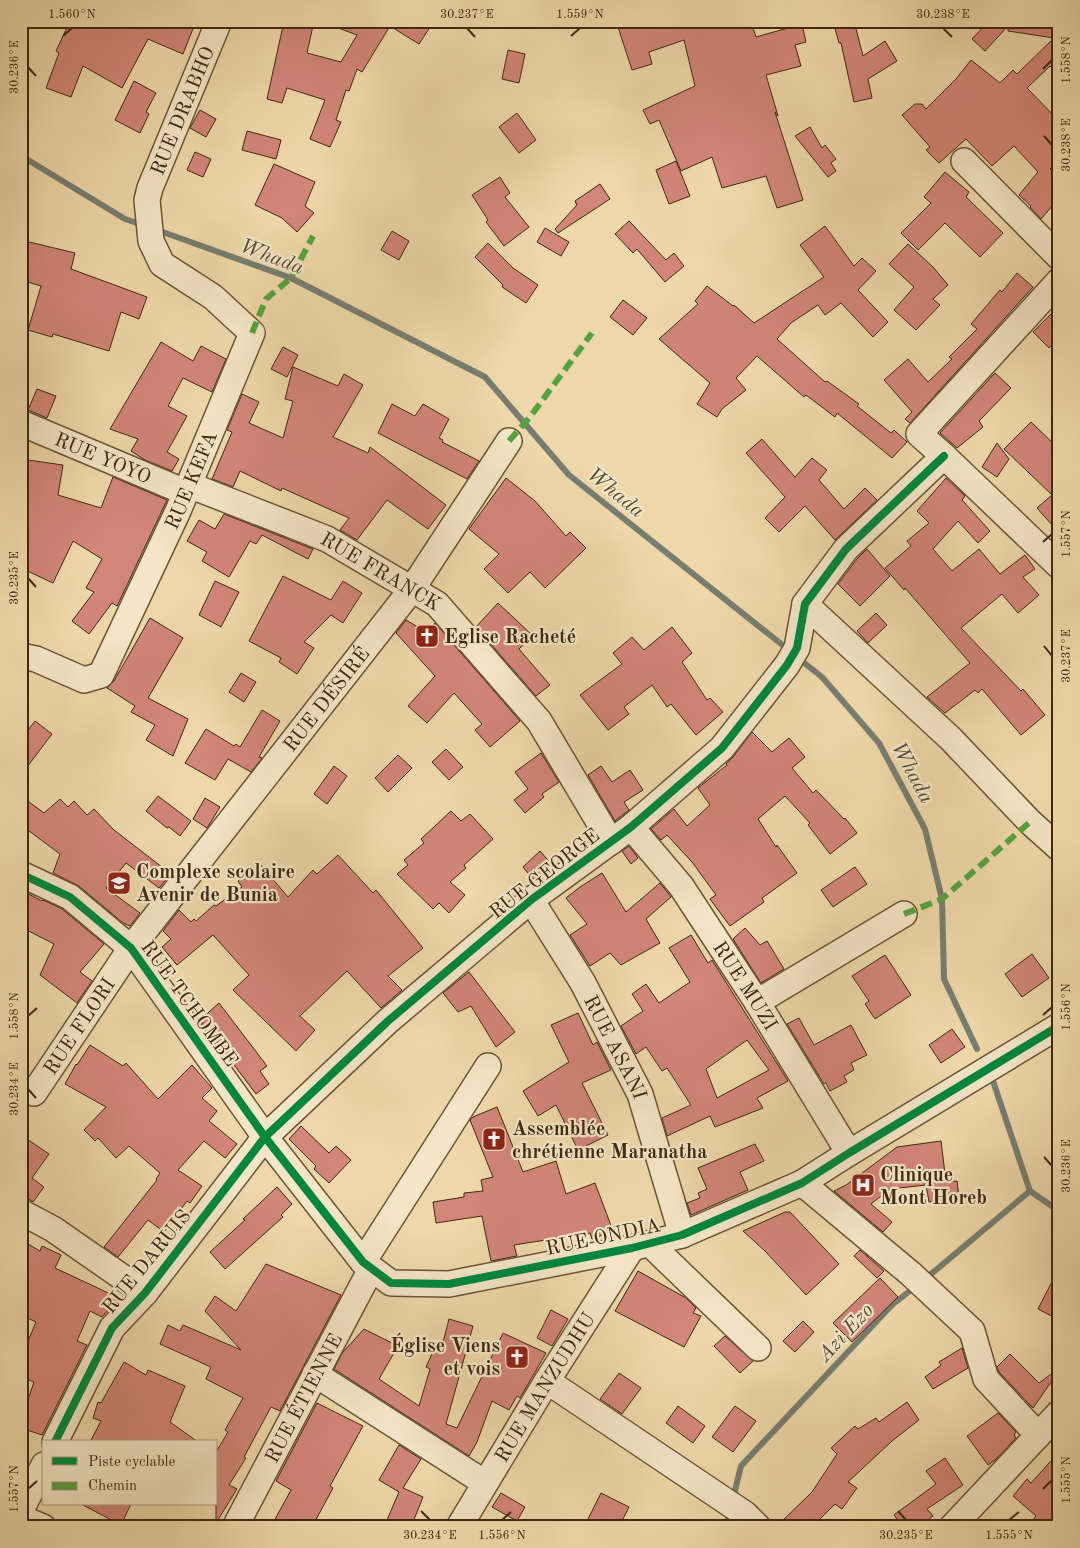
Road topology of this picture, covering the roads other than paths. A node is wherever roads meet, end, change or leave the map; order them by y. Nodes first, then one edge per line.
1 (219, 21) edge
2 (964, 161) dead end
3 (151, 241) joint
4 (1059, 257) edge
5 (1059, 281) edge
6 (21, 423) edge
7 (509, 441) dead end
8 (944, 456) junction
9 (187, 488) junction
10 (1059, 566) edge
11 (412, 589) junction
12 (805, 604) junction
13 (21, 656) edge
14 (631, 826) junction
15 (611, 842) junction
16 (1059, 848) edge
17 (21, 874) edge
18 (531, 900) junction
19 (904, 914) dead end
20 (131, 948) junction
21 (757, 1002) junction
22 (1056, 1033) edge
23 (488, 1066) dead end
24 (21, 1087) edge
25 (265, 1137) junction
26 (849, 1153) junction
27 (802, 1183) junction
28 (21, 1212) edge
29 (682, 1235) junction
30 (641, 1246) junction
31 (367, 1265) junction
32 (145, 1293) junction
33 (758, 1348) dead end
34 (316, 1374) junction
35 (547, 1381) junction
36 (1059, 1412) edge
37 (1038, 1434) junction
38 (56, 1440) edge
39 (42, 1469) edge
40 (485, 1483) junction
41 (21, 1510) edge
42 (21, 1518) edge
43 (752, 1521) edge
44 (43, 1527) edge
45 (235, 1527) edge
46 (459, 1527) edge
47 (952, 1527) edge

1 - 3 street, RUE DRABHO
2 - 4 street
3 - 9 street, RUE KEFA
5 - 8 street
6 - 9 street, RUE YOYO
7 - 11 street, RUE DÉSIRÉ
8 - 10 street
8 - 12 street
9 - 11 street, RUE FRANCK
9 - 13 street, RUE KEFA
11 - 15 street, RUE FRANCK
11 - 20 street, RUE DÉSIRÉ
12 - 14 street, RUE GEORGE
12 - 16 street
14 - 15 street, RUE GEORGE
14 - 21 street, RUE MUZI
15 - 18 street, RUE GEORGE
17 - 20 street, RUE TCHOMBE
18 - 25 street, RUE GEORGE
18 - 29 street, RUE ASANI
19 - 21 street
20 - 24 street, RUE FLORI
20 - 25 street, RUE TCHOMBE
21 - 26 street, RUE MUZI
22 - 26 street, RUE ONDIA
23 - 31 street, RUE ÉTIENNE
25 - 31 street, RUE ONDIA
25 - 32 street, RUE DARUIS
26 - 27 street, RUE ONDIA
27 - 29 street, RUE ONDIA
27 - 37 street
28 - 32 street
29 - 30 street, RUE ONDIA
30 - 31 street, RUE ONDIA
30 - 33 street
30 - 35 street, RUE MANZUDHU
31 - 34 street, RUE ÉTIENNE
32 - 38 street, RUE DARUIS
34 - 40 street
34 - 45 street, RUE ÉTIENNE
35 - 40 street, RUE MANZUDHU
35 - 43 street
36 - 37 street
37 - 47 street
39 - 41 street
40 - 46 street, RUE MANZUDHU
42 - 44 street

